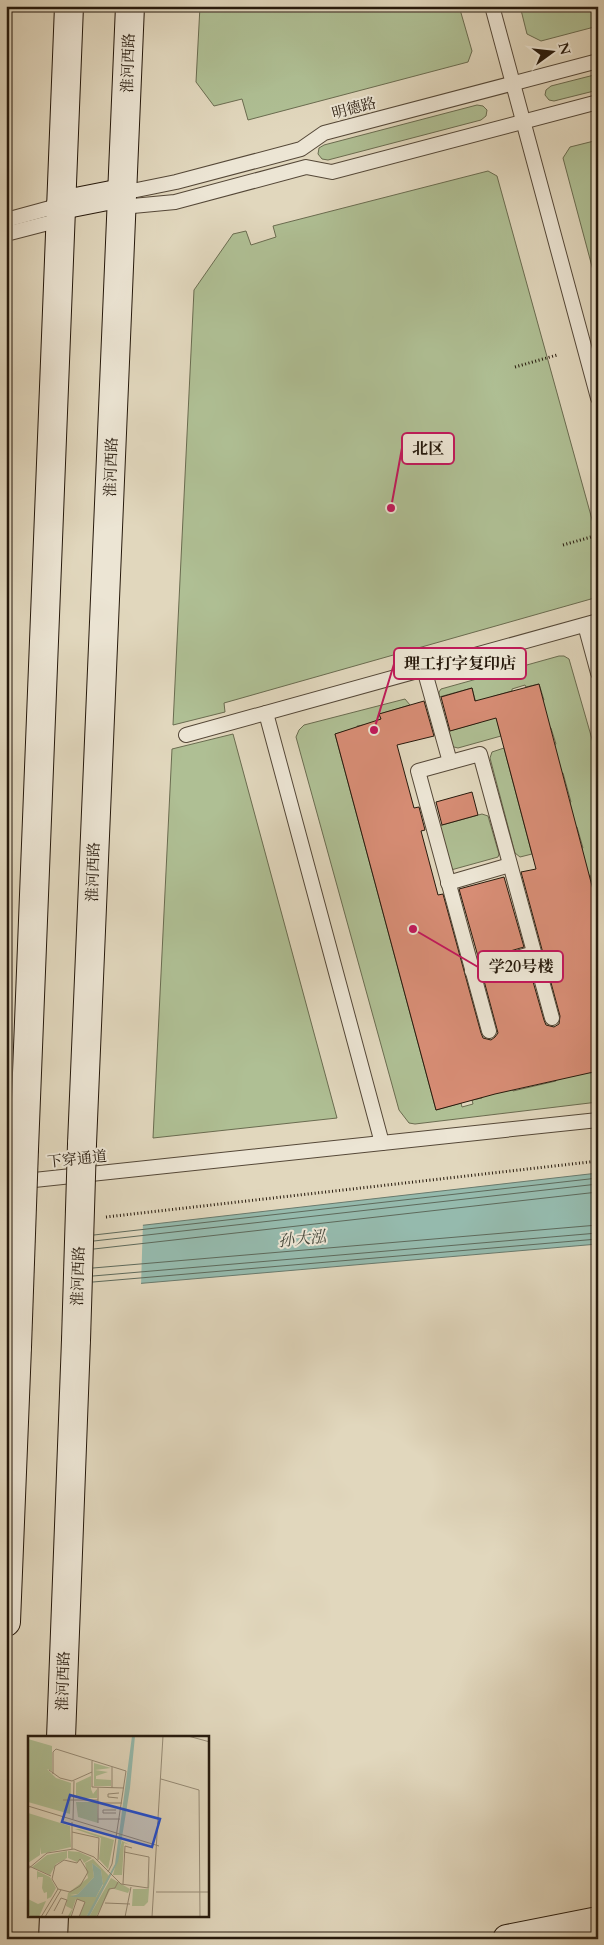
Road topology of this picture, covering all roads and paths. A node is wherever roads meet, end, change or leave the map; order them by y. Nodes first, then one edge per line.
1 (69, 6) edge
2 (130, 6) edge
3 (492, 6) edge
4 (598, 61) edge
5 (513, 83) junction
6 (598, 102) edge
7 (523, 121) junction
8 (122, 200) junction
9 (60, 213) junction
10 (6, 220) edge
11 (6, 234) edge
12 (557, 355) dead end
13 (515, 367) dead end
14 (598, 398) edge
15 (598, 535) edge
16 (563, 545) dead end
17 (591, 623) edge
18 (424, 669) junction
19 (598, 673) edge
20 (266, 713) junction
21 (186, 735) dead end
22 (450, 762) junction
23 (510, 865) junction
24 (448, 883) junction
25 (534, 953) junction
26 (472, 971) junction
27 (552, 1018) dead end
28 (489, 1031) dead end
29 (598, 1120) edge
30 (382, 1143) junction
31 (598, 1161) edge
32 (6, 1183) edge
33 (104, 1217) dead end
34 (6, 1622) edge
35 (61, 1736) edge
36 (54, 1918) edge
37 (598, 1921) edge
38 (53, 1939) edge
39 (507, 1939) edge

1 - 9 main road
2 - 8 main road, 淮河西路
3 - 5 lane
4 - 5 lane, 明德路
5 - 7 lane
5 - 8 lane, 明德路
6 - 7 lane
7 - 8 lane
7 - 14 lane
8 - 9 main road
8 - 35 main road, 淮河西路, bridge
9 - 10 lane
9 - 11 lane
9 - 34 main road, bridge
12 - 13 path
15 - 16 path
17 - 18 lane
17 - 19 lane
18 - 20 lane
18 - 22 lane
20 - 21 lane
20 - 30 lane
22 - 23 lane
22 - 24 lane
23 - 24 lane
23 - 25 lane
24 - 26 lane
25 - 26 lane
25 - 27 lane
26 - 28 lane
29 - 30 lane, 下穿通道
30 - 32 lane, 下穿通道
31 - 33 path
36 - 38 main road
37 - 39 main road

